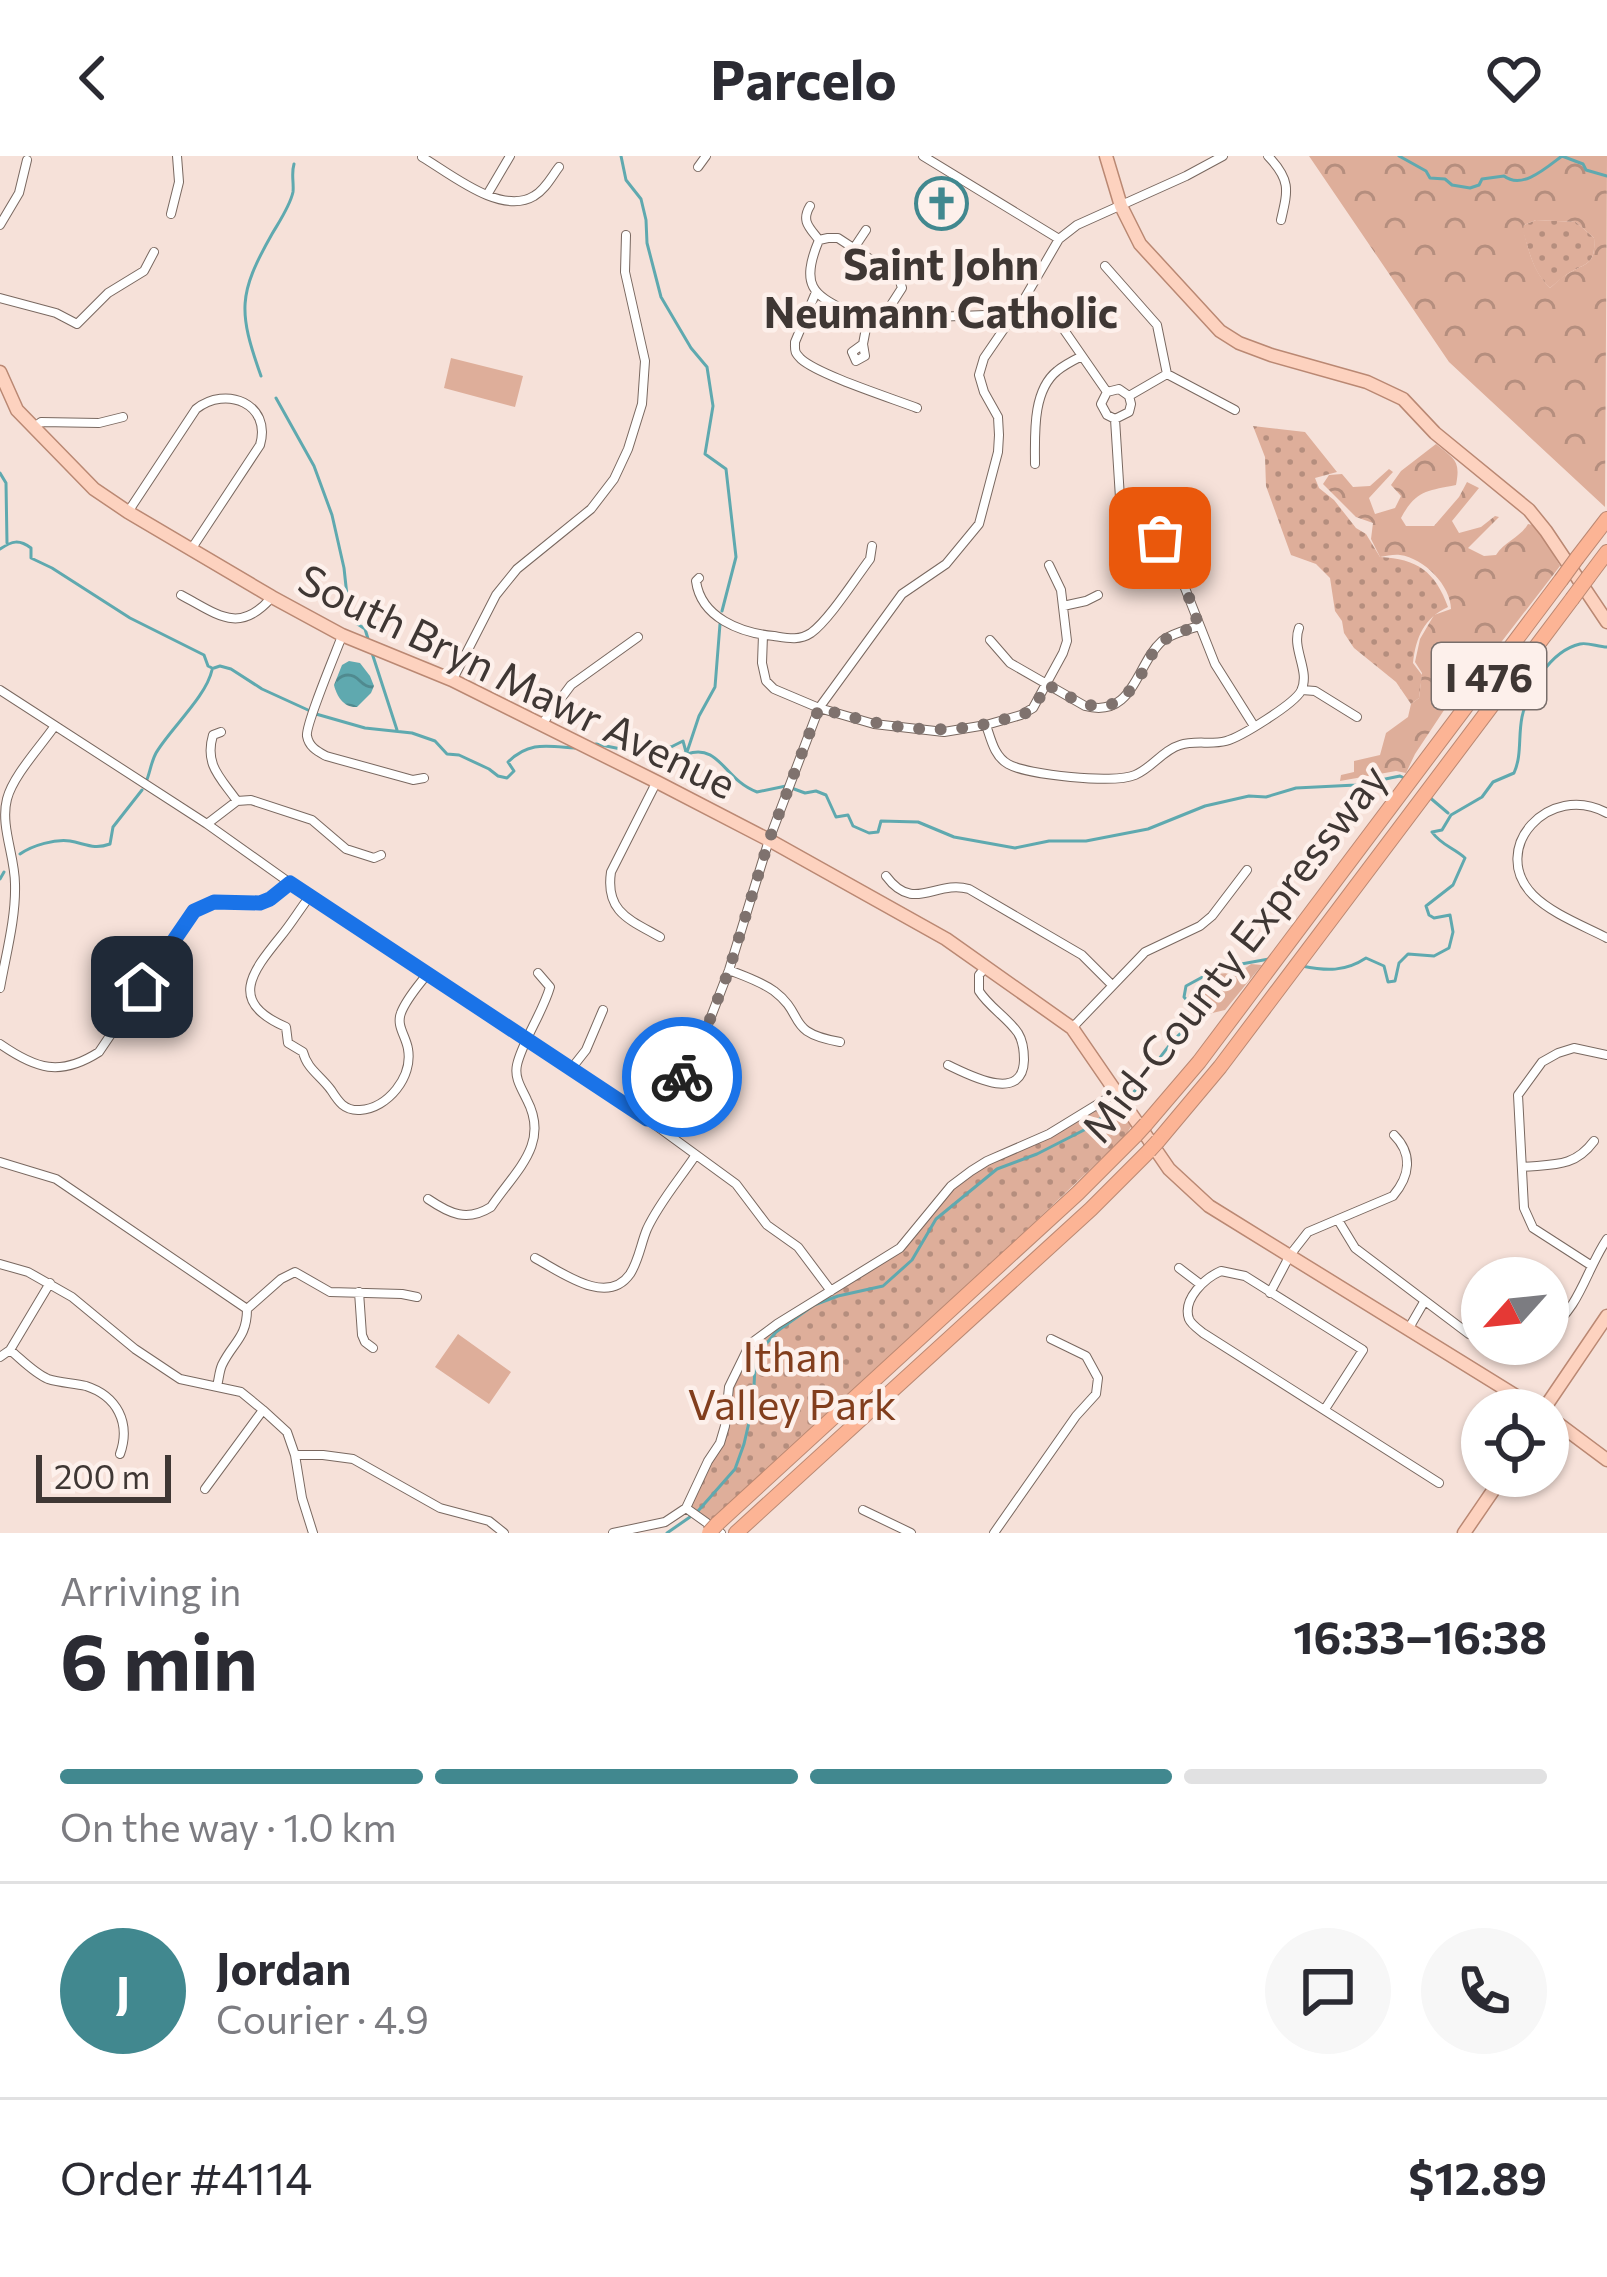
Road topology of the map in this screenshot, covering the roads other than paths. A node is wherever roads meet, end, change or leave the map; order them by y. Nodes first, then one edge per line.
1 (177, 156) edge
2 (510, 156) edge
3 (706, 156) edge
4 (922, 156) edge
5 (1106, 156) edge
6 (1223, 156) edge
7 (1268, 156) edge
8 (422, 157) edge
9 (26, 160) dead end
10 (559, 167) dead end
11 (698, 167) dead end
12 (487, 195) junction
13 (810, 206) dead end
14 (1120, 206) junction
15 (171, 214) dead end
16 (1281, 220) dead end
17 (0, 225) edge
18 (866, 230) dead end
19 (626, 236) dead end
20 (1059, 239) junction
21 (819, 240) junction
22 (854, 248) junction
23 (154, 252) dead end
24 (1105, 266) dead end
25 (940, 276) dead end
26 (899, 278) junction
27 (816, 292) junction
28 (0, 298) edge
29 (1023, 301) junction
30 (1013, 314) junction
31 (882, 319) junction
32 (867, 323) junction
33 (863, 344) dead end
34 (1082, 356) junction
35 (0, 372) edge
36 (1167, 374) junction
37 (1107, 392) junction
38 (3, 393) edge
39 (1129, 396) junction
40 (917, 408) dead end
41 (1235, 410) dead end
42 (124, 417) dead end
43 (1115, 418) junction
44 (33, 428) junction
45 (1035, 464) dead end
46 (128, 512) junction
47 (1607, 519) edge
48 (872, 546) dead end
49 (191, 549) junction
50 (1607, 552) edge
51 (1049, 565) dead end
52 (699, 578) dead end
53 (182, 595) dead end
54 (1098, 595) dead end
55 (272, 597) junction
56 (1063, 606) junction
57 (1607, 622) edge
58 (1199, 626) junction
59 (1299, 628) dead end
60 (342, 635) junction
61 (764, 635) junction
62 (638, 637) dead end
63 (990, 640) dead end
64 (452, 680) junction
65 (1046, 684) junction
66 (0, 690) edge
67 (1302, 690) junction
68 (819, 708) junction
69 (1357, 718) dead end
70 (541, 725) junction
71 (986, 725) junction
72 (1254, 726) junction
73 (54, 727) junction
74 (220, 732) dead end
75 (424, 778) dead end
76 (657, 782) junction
77 (237, 801) junction
78 (1607, 813) edge
79 (208, 824) junction
80 (769, 840) junction
81 (381, 855) dead end
82 (1247, 870) dead end
83 (886, 876) dead end
84 (290, 883) junction
85 (310, 896) junction
86 (660, 937) dead end
87 (1607, 938) edge
88 (986, 966) junction
89 (729, 970) junction
90 (428, 973) junction
91 (538, 973) dead end
92 (1112, 985) junction
93 (0, 988) edge
94 (603, 1010) dead end
95 (1072, 1028) junction
96 (528, 1042) junction
97 (840, 1042) dead end
98 (0, 1044) edge
99 (1607, 1055) edge
100 (948, 1065) dead end
101 (572, 1069) junction
102 (1121, 1099) junction
103 (647, 1119) junction
104 (1394, 1135) dead end
105 (1594, 1142) dead end
106 (694, 1156) junction
107 (0, 1162) edge
108 (1522, 1167) junction
109 (428, 1199) dead end
110 (1338, 1220) junction
111 (1607, 1239) edge
112 (1290, 1256) junction
113 (536, 1258) dead end
114 (0, 1264) edge
115 (1592, 1266) junction
116 (1178, 1268) dead end
117 (50, 1283) junction
118 (1200, 1284) junction
119 (831, 1291) junction
120 (359, 1292) junction
121 (1270, 1293) junction
122 (417, 1297) dead end
123 (1424, 1303) junction
124 (247, 1309) junction
125 (1569, 1312) edge
126 (1607, 1316) edge
127 (1409, 1328) junction
128 (1461, 1328) edge
129 (1051, 1339) dead end
130 (373, 1348) dead end
131 (10, 1350) junction
132 (0, 1357) edge
133 (217, 1386) junction
134 (1508, 1389) edge
135 (1557, 1389) edge
136 (1325, 1409) junction
137 (263, 1410) junction
138 (1569, 1431) edge
139 (120, 1454) dead end
140 (296, 1455) junction
141 (1607, 1460) edge
142 (1439, 1483) dead end
143 (205, 1489) dead end
144 (1489, 1497) edge
145 (863, 1510) dead end
146 (692, 1512) junction
147 (716, 1530) edge
148 (313, 1533) edge
149 (505, 1533) edge
150 (613, 1533) edge
151 (736, 1533) edge
152 (911, 1533) edge
153 (994, 1533) edge
154 (1464, 1533) edge

1 - 15 street
2 - 12 street
3 - 11 street
4 - 20 street
5 - 14 main road
6 - 14 street
7 - 16 street
8 - 12 street
9 - 17 street
10 - 12 street
13 - 21 street
14 - 20 street
14 - 57 main road
18 - 22 street
19 - 64 street
20 - 29 street
21 - 22 street
21 - 27 street
22 - 26 street
23 - 28 street
24 - 36 street
25 - 26 street
26 - 31 street
27 - 32 street
27 - 40 street
29 - 30 street
29 - 34 street
30 - 31 street
30 - 68 street
31 - 32 street
32 - 33 street
34 - 37 street
34 - 45 street
35 - 38 main road, South Bryn Mawr Avenue
36 - 39 street
36 - 41 street
37 - 39 street
37 - 43 street
38 - 44 main road, South Bryn Mawr Avenue
39 - 43 street
42 - 44 street
43 - 58 street
44 - 46 main road, South Bryn Mawr Avenue
46 - 49 main road, South Bryn Mawr Avenue
46 - 49 street
47 - 147 highway, Mid-County Expressway / I 476, bridge
48 - 61 street
49 - 55 main road, South Bryn Mawr Avenue
50 - 151 highway, Mid-County Expressway / I 476, bridge
51 - 56 street
52 - 61 street
53 - 55 street
54 - 56 street
55 - 60 main road, South Bryn Mawr Avenue
56 - 65 street
58 - 65 street
58 - 72 street
59 - 67 street
60 - 64 main road, South Bryn Mawr Avenue
60 - 75 street
61 - 68 street
62 - 70 street
63 - 65 street
64 - 70 main road, South Bryn Mawr Avenue
65 - 71 street
66 - 73 street
67 - 69 street
67 - 72 street
68 - 71 street
68 - 80 street
70 - 76 main road, South Bryn Mawr Avenue
71 - 72 street
73 - 79 street
73 - 93 street
74 - 77 street
76 - 80 main road, South Bryn Mawr Avenue
76 - 86 street
77 - 79 street
77 - 81 street
78 - 87 street
79 - 84 street
80 - 88 main road, South Bryn Mawr Avenue
80 - 89 street
82 - 92 street
83 - 92 street
84 - 85 street
84 - 98 street
85 - 90 street
85 - 90 street
88 - 95 main road, South Bryn Mawr Avenue
88 - 100 street
89 - 97 street
89 - 103 street
90 - 96 street
91 - 96 street
92 - 95 street
94 - 101 street
95 - 102 main road, South Bryn Mawr Avenue
96 - 101 street
96 - 109 street
99 - 108 street
101 - 103 street
102 - 112 main road, South Bryn Mawr Avenue
102 - 119 street
103 - 106 street
104 - 110 street
105 - 108 street
106 - 113 street
106 - 119 street
107 - 124 street
108 - 115 street
110 - 112 street
110 - 123 street
111 - 115 street
112 - 121 street
112 - 127 main road, South Bryn Mawr Avenue
114 - 117 street
115 - 125 street
116 - 118 street
117 - 131 street
117 - 133 street
118 - 121 street
118 - 136 street
119 - 146 street
120 - 122 street
120 - 124 street
120 - 130 street
121 - 136 street
123 - 127 street
123 - 128 street
124 - 133 street
126 - 135 main road
127 - 134 main road, South Bryn Mawr Avenue
129 - 153 street
131 - 132 street
131 - 139 street
133 - 137 street
136 - 142 street
137 - 140 street
137 - 143 street
138 - 141 main road, South Bryn Mawr Avenue
140 - 148 street
140 - 149 street
144 - 154 main road
145 - 152 street
146 - 147 street
146 - 150 street

